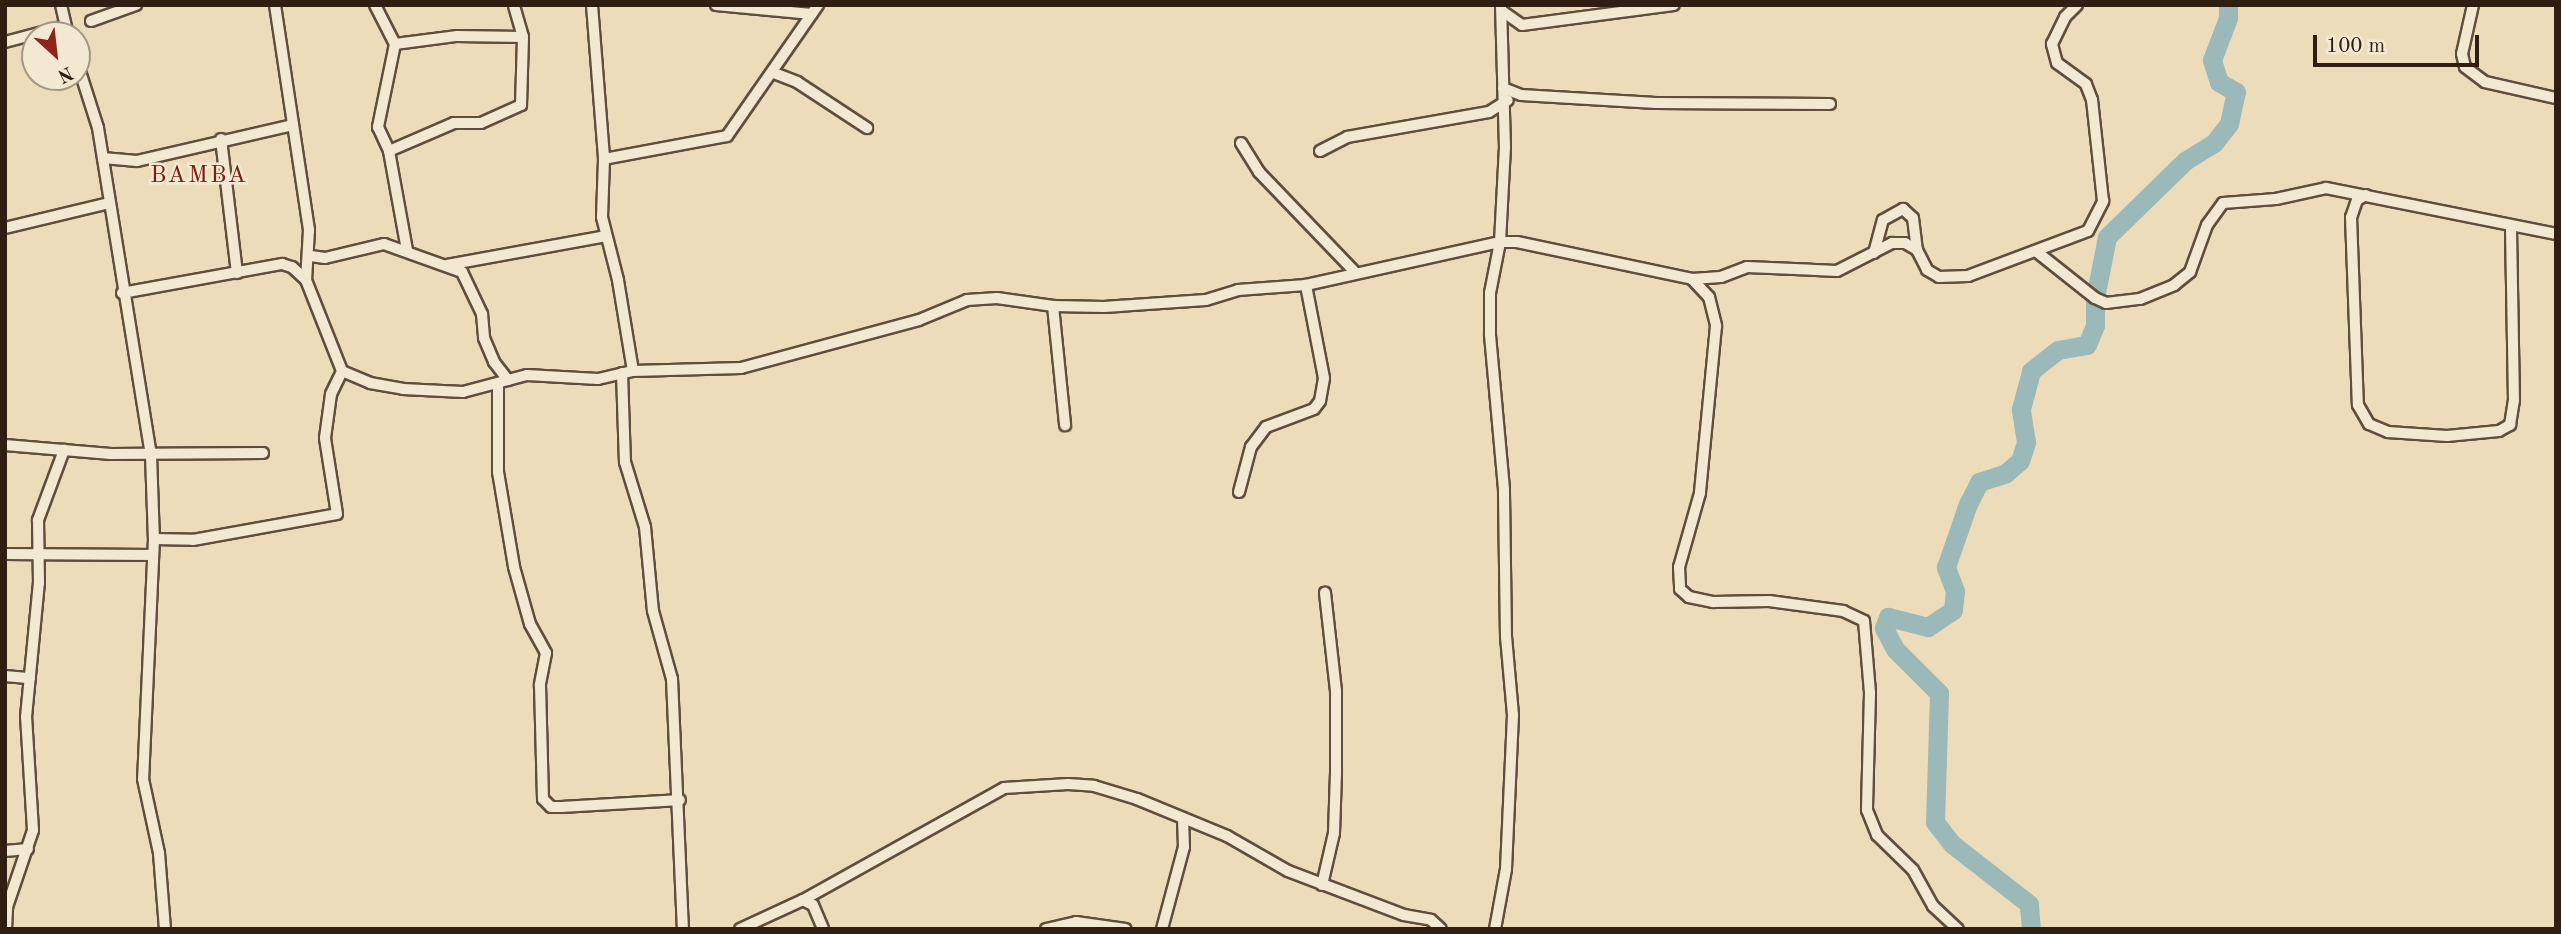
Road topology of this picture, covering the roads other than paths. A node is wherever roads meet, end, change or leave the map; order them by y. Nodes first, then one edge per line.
1 (275, 5) edge
2 (374, 5) edge
3 (514, 5) edge
4 (592, 5) edge
5 (716, 5) edge
6 (1674, 5) edge
7 (2077, 5) edge
8 (2473, 5) edge
9 (130, 6) edge
10 (1501, 8) edge
11 (815, 10) edge
12 (91, 21) dead end
13 (523, 37) junction
14 (395, 44) junction
15 (774, 74) junction
16 (1503, 88) junction
17 (85, 91) edge
18 (1521, 95) junction
19 (2556, 98) edge
20 (1503, 103) junction
21 (1830, 104) dead end
22 (293, 125) junction
23 (867, 128) dead end
24 (221, 139) junction
25 (1241, 143) dead end
26 (389, 151) junction
27 (1320, 151) dead end
28 (103, 158) junction
29 (604, 159) junction
30 (2366, 195) junction
31 (109, 203) junction
32 (2511, 226) junction
33 (5, 228) edge
34 (2556, 234) edge
35 (606, 236) junction
36 (1500, 242) junction
37 (408, 250) junction
38 (1917, 250) junction
39 (2037, 252) junction
40 (1874, 253) junction
41 (311, 256) junction
42 (444, 266) junction
43 (1354, 271) junction
44 (237, 273) junction
45 (1692, 279) junction
46 (306, 280) junction
47 (1306, 285) junction
48 (122, 293) junction
49 (1053, 306) junction
50 (342, 371) junction
51 (627, 372) junction
52 (503, 383) junction
53 (1065, 425) dead end
54 (5, 445) edge
55 (64, 450) junction
56 (263, 453) dead end
57 (151, 455) junction
58 (1239, 492) dead end
59 (154, 539) junction
60 (5, 554) edge
61 (153, 555) junction
62 (41, 556) junction
63 (1325, 593) dead end
64 (5, 676) edge
65 (30, 678) junction
66 (680, 800) junction
67 (1183, 818) junction
68 (28, 849) junction
69 (5, 851) edge
70 (1322, 885) junction
71 (803, 900) junction
72 (1416, 917) junction
73 (6, 929) edge
74 (165, 929) edge
75 (683, 929) edge
76 (740, 929) edge
77 (823, 929) edge
78 (1046, 929) edge
79 (1126, 929) edge
80 (1162, 929) edge
81 (1422, 929) edge
82 (1441, 929) edge
83 (1495, 929) edge
84 (1958, 929) edge

1 - 22 street
2 - 14 street
3 - 13 street
4 - 29 street
5 - 11 street
6 - 10 street
7 - 39 street
8 - 19 street
9 - 12 street
10 - 16 street
11 - 15 street
13 - 14 street
13 - 26 street
14 - 26 street
15 - 23 street
15 - 29 street
16 - 18 street
16 - 20 street
17 - 28 street
18 - 20 street
18 - 21 street
20 - 27 street
20 - 36 street
22 - 24 street
22 - 41 street
24 - 28 street
24 - 44 street
25 - 43 street
26 - 37 street
28 - 31 street
29 - 35 street
30 - 32 street
30 - 32 street
30 - 39 street
31 - 33 street
31 - 48 street
32 - 34 street
35 - 42 street
35 - 51 street
36 - 43 street
36 - 45 street
36 - 83 street
37 - 41 street
37 - 42 street
38 - 39 street
38 - 40 street
38 - 40 street
40 - 45 street
41 - 46 street
42 - 52 street
43 - 47 street
44 - 46 street
44 - 48 street
45 - 84 street
46 - 50 street
47 - 49 street
47 - 58 street
48 - 57 street
49 - 51 street
49 - 53 street
50 - 52 street
50 - 59 street
51 - 52 street
51 - 66 street
52 - 66 street
54 - 55 street
55 - 57 street
55 - 62 street
56 - 57 street
57 - 59 street
59 - 61 street
60 - 62 street
61 - 62 street
61 - 74 street
62 - 65 street
63 - 70 street
64 - 65 street
65 - 68 street
66 - 75 street
67 - 70 street
67 - 71 street
67 - 80 street
68 - 69 street
68 - 73 street
70 - 72 street
71 - 76 street
71 - 77 street
72 - 81 street
72 - 82 street
78 - 79 street

